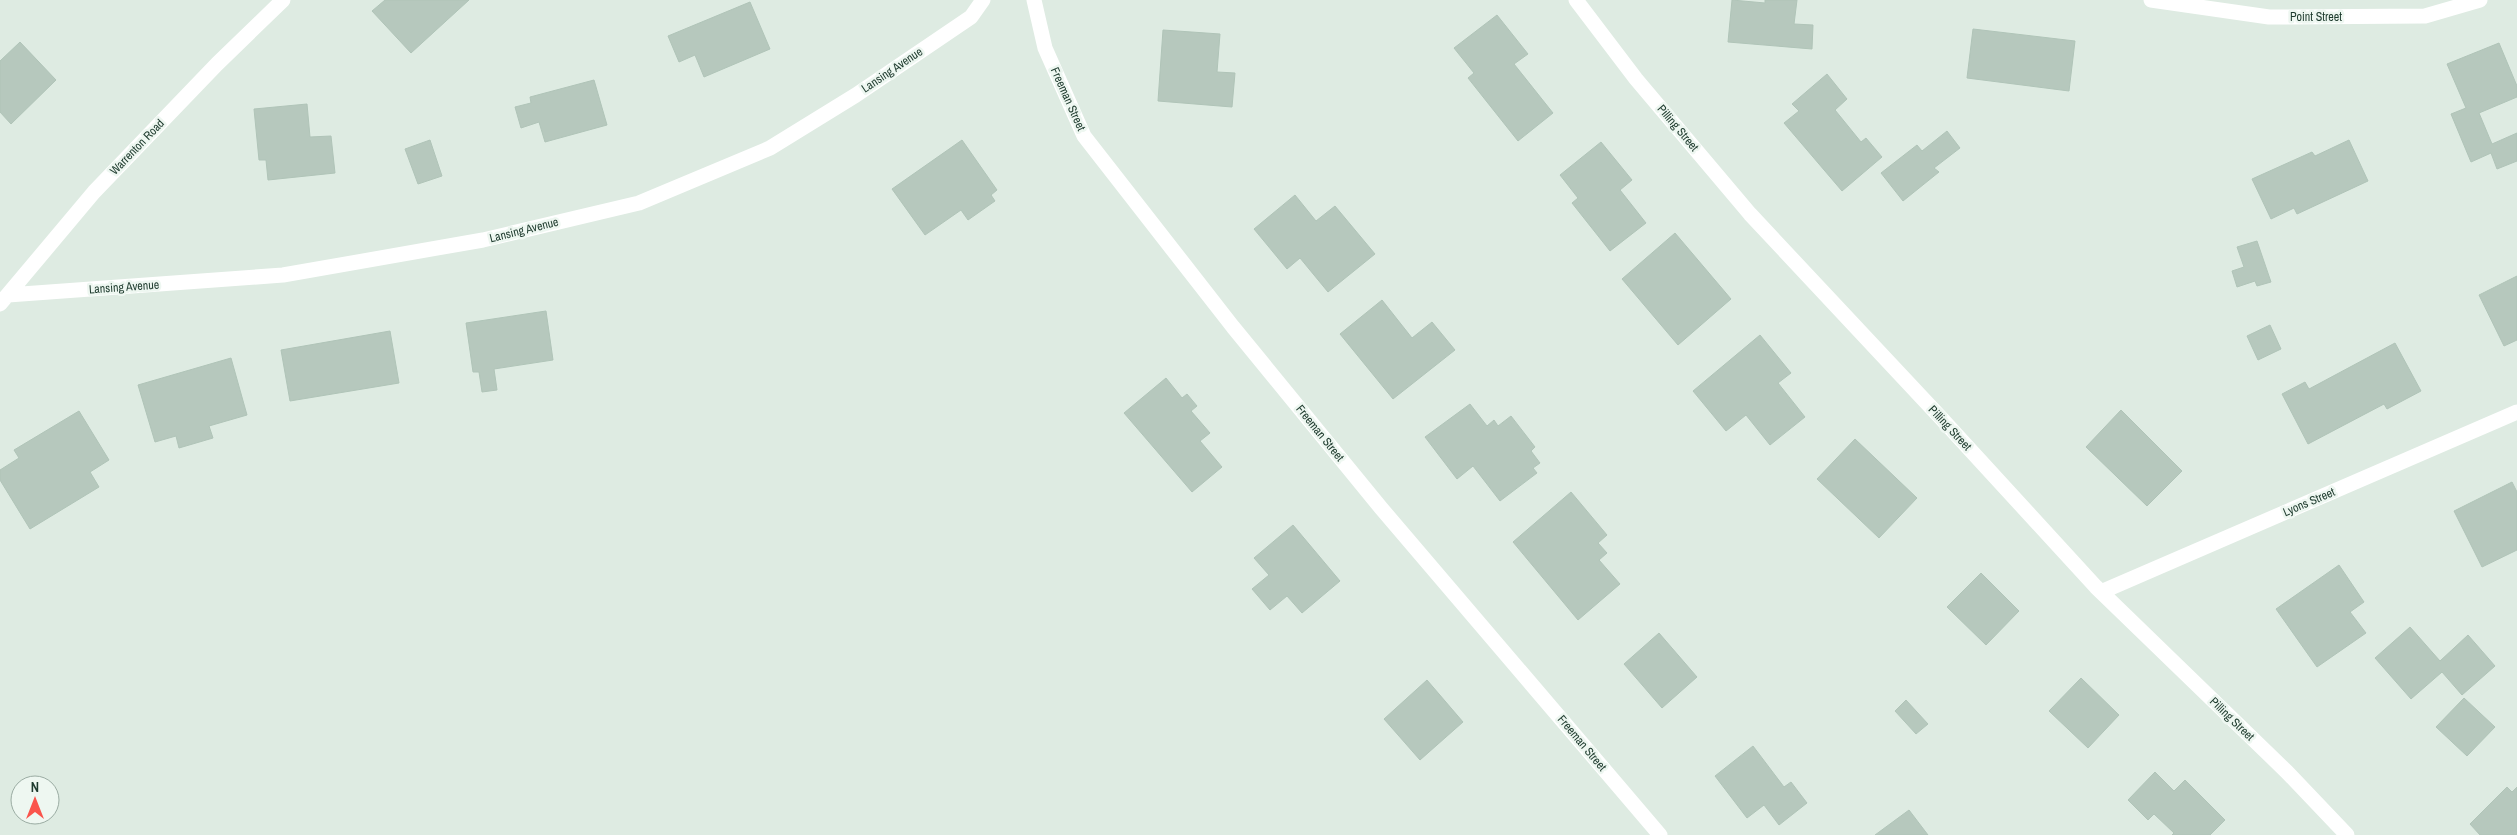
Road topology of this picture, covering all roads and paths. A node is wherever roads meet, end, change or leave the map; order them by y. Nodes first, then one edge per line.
1 (283, 0) edge
2 (983, 0) edge
3 (1034, 0) edge
4 (1576, 0) edge
5 (2151, 0) edge
6 (2480, 0) edge
7 (4, 300) edge
8 (2517, 412) edge
9 (2101, 592) junction
10 (1660, 835) edge
11 (2347, 835) edge

1 - 7 street, Warrenton Road
2 - 7 street, Lansing Avenue
3 - 10 street, Freeman Street
4 - 9 street, Pilling Street
5 - 6 street, Point Street
8 - 9 street, Lyons Street
9 - 11 street, Pilling Street

